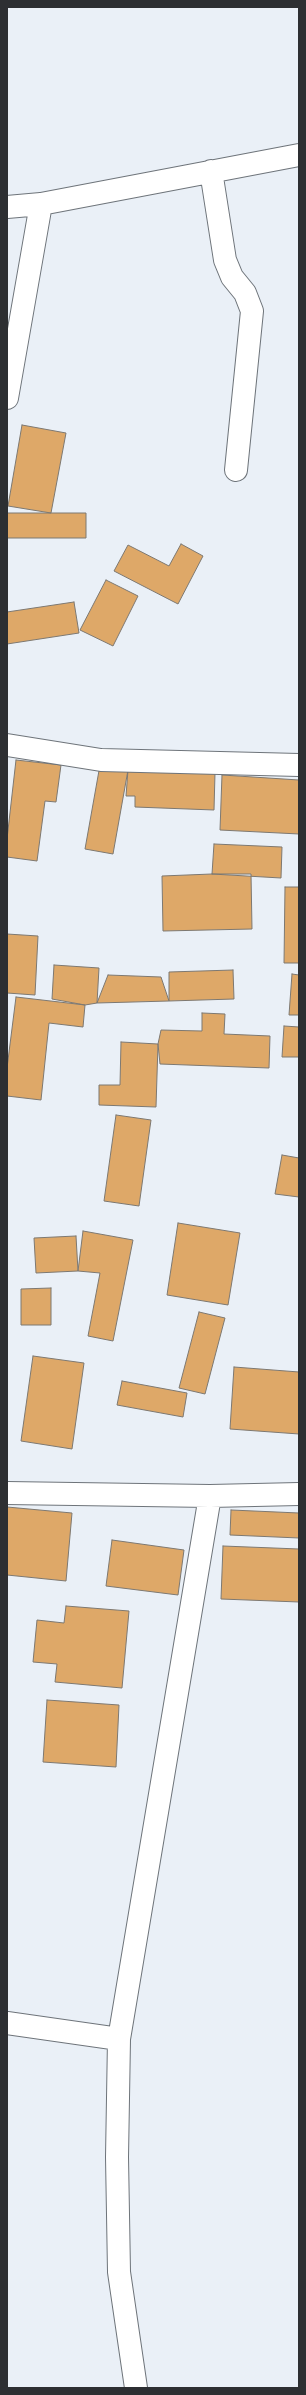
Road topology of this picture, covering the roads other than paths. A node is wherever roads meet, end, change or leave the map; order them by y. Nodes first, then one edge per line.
1 (299, 155) edge
2 (211, 172) junction
3 (41, 204) junction
4 (7, 207) edge
5 (7, 398) edge
6 (236, 470) dead end
7 (7, 746) edge
8 (299, 765) edge
9 (7, 1493) edge
10 (299, 1494) edge
11 (210, 1496) junction
12 (7, 2023) edge
13 (119, 2039) junction
14 (136, 2388) edge

1 - 2 street
2 - 3 street
2 - 6 street
3 - 4 street
3 - 5 street
7 - 8 street
9 - 11 street
10 - 11 street
11 - 13 street
12 - 13 street
13 - 14 street

